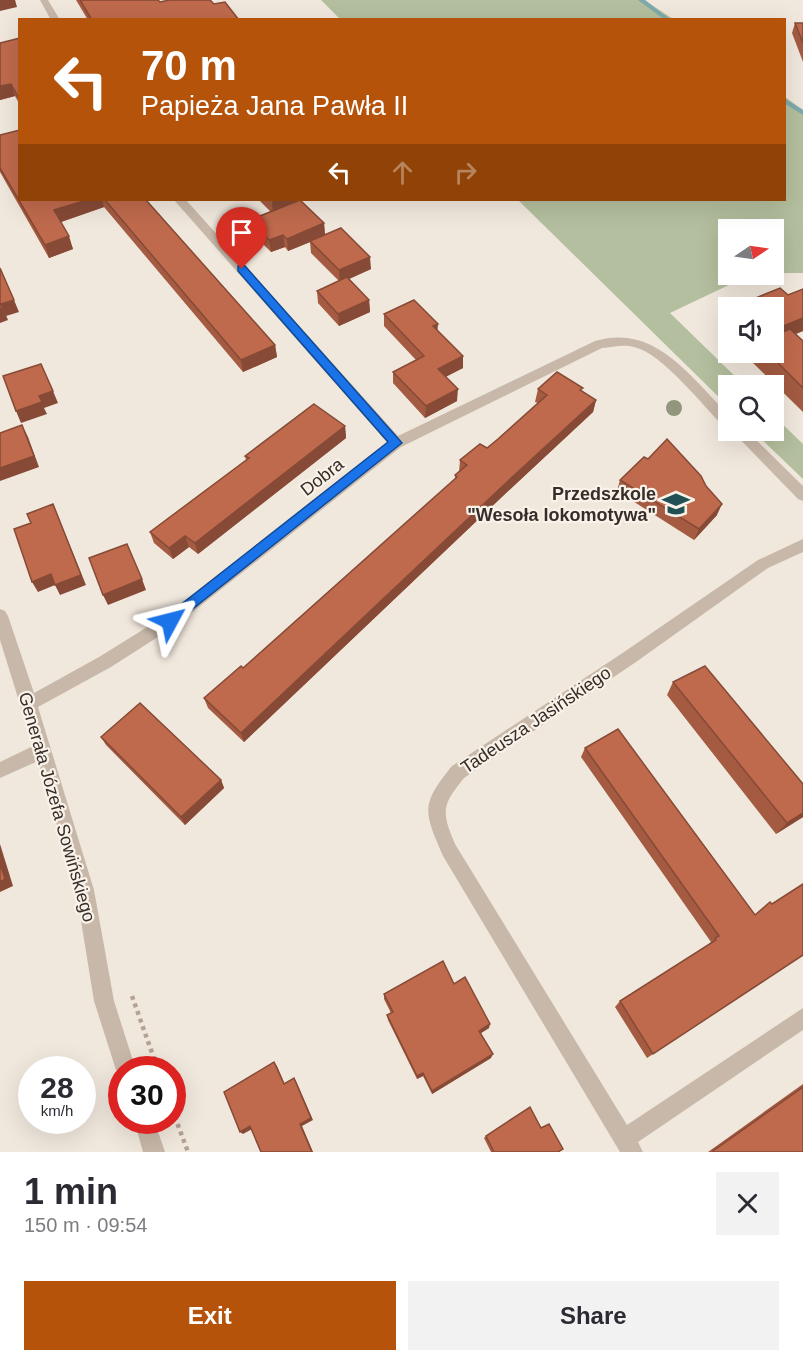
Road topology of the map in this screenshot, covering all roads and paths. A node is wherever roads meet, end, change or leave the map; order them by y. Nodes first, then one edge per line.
1 (44, 0) edge
2 (55, 18) edge
3 (181, 201) edge
4 (718, 412) edge
5 (748, 441) edge
6 (396, 443) junction
7 (803, 495) edge
8 (803, 545) edge
9 (0, 616) edge
10 (29, 704) junction
11 (43, 750) junction
12 (0, 770) edge
13 (130, 993) dead end
14 (803, 1018) edge
15 (122, 1056) edge
16 (153, 1056) edge
17 (148, 1134) edge
18 (181, 1134) edge
19 (628, 1145) edge
20 (154, 1152) edge
21 (188, 1152) edge

1 - 2 street
3 - 6 street
4 - 6 street, Dobra
5 - 7 street
6 - 10 street, Dobra
8 - 19 street, Tadeusza Jasińskiego
9 - 10 street, Generała Józefa Sowińskiego
10 - 11 street, Generała Józefa Sowińskiego
11 - 12 street
11 - 15 street, Generała Józefa Sowińskiego
13 - 16 path
14 - 19 street
17 - 20 street
18 - 21 path

